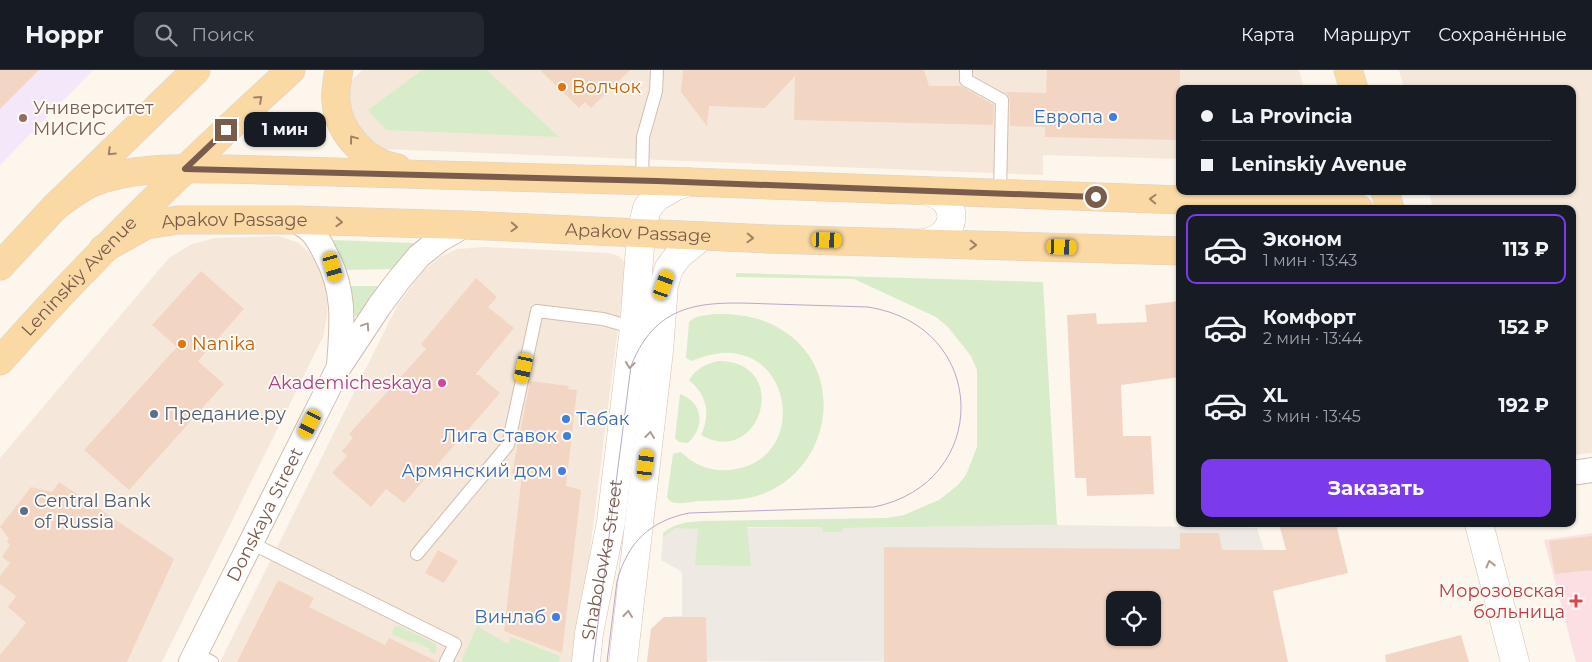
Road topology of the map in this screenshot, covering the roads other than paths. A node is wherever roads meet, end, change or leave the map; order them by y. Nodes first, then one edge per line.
1 (196, 70) edge
2 (292, 70) edge
3 (339, 70) edge
4 (657, 70) edge
5 (966, 70) edge
6 (185, 169) junction
7 (425, 174) junction
8 (642, 181) junction
9 (689, 182) junction
10 (926, 191) junction
11 (1000, 194) junction
12 (1314, 198) edge
13 (1343, 205) edge
14 (55, 207) junction
15 (296, 220) junction
16 (465, 225) junction
17 (641, 233) junction
18 (702, 236) junction
19 (924, 243) junction
20 (103, 250) junction
21 (1176, 250) edge
22 (0, 265) edge
23 (634, 328) junction
24 (659, 351) junction
25 (0, 361) edge
26 (339, 367) junction
27 (1592, 470) edge
28 (1576, 472) edge
29 (1480, 527) edge
30 (251, 543) junction
31 (417, 554) dead end
32 (200, 659) edge
33 (446, 662) edge
34 (586, 662) edge
35 (623, 662) edge
36 (1515, 662) edge

1 -> 14 main road
6 -> 2 main road, Leninskiy Avenue
7 -> 3 main road
4 - 8 lane
5 - 11 lane
6 - 7 main road
6 - 14 main road
6 - 20 main road, Leninskiy Avenue
7 - 8 main road
8 - 9 main road
9 - 10 main road
9 - 17 main road, Shabolovka Street
10 - 11 main road
10 - 19 main road
12 -> 11 main road
12 - 13 main road
14 - 22 main road
15 -> 16 main road, Apakov Passage
15 - 20 main road, Apakov Passage
15 - 26 street, Donskaya Street
16 -> 17 main road, Apakov Passage
26 -> 16 street, Donskaya Street
17 - 18 main road, Apakov Passage
17 - 23 main road, Shabolovka Street
18 -> 19 main road, Apakov Passage
18 - 24 main road, Shabolovka Street
19 -> 21 main road, Apakov Passage
20 - 25 main road, Leninskiy Avenue
23 - 24 lane
23 - 31 lane
23 -> 34 main road, Shabolovka Street
35 -> 24 main road, Shabolovka Street
26 - 30 street, Donskaya Street
27 - 28 street
36 -> 29 main road
30 - 32 street, Donskaya Street
30 - 33 lane

